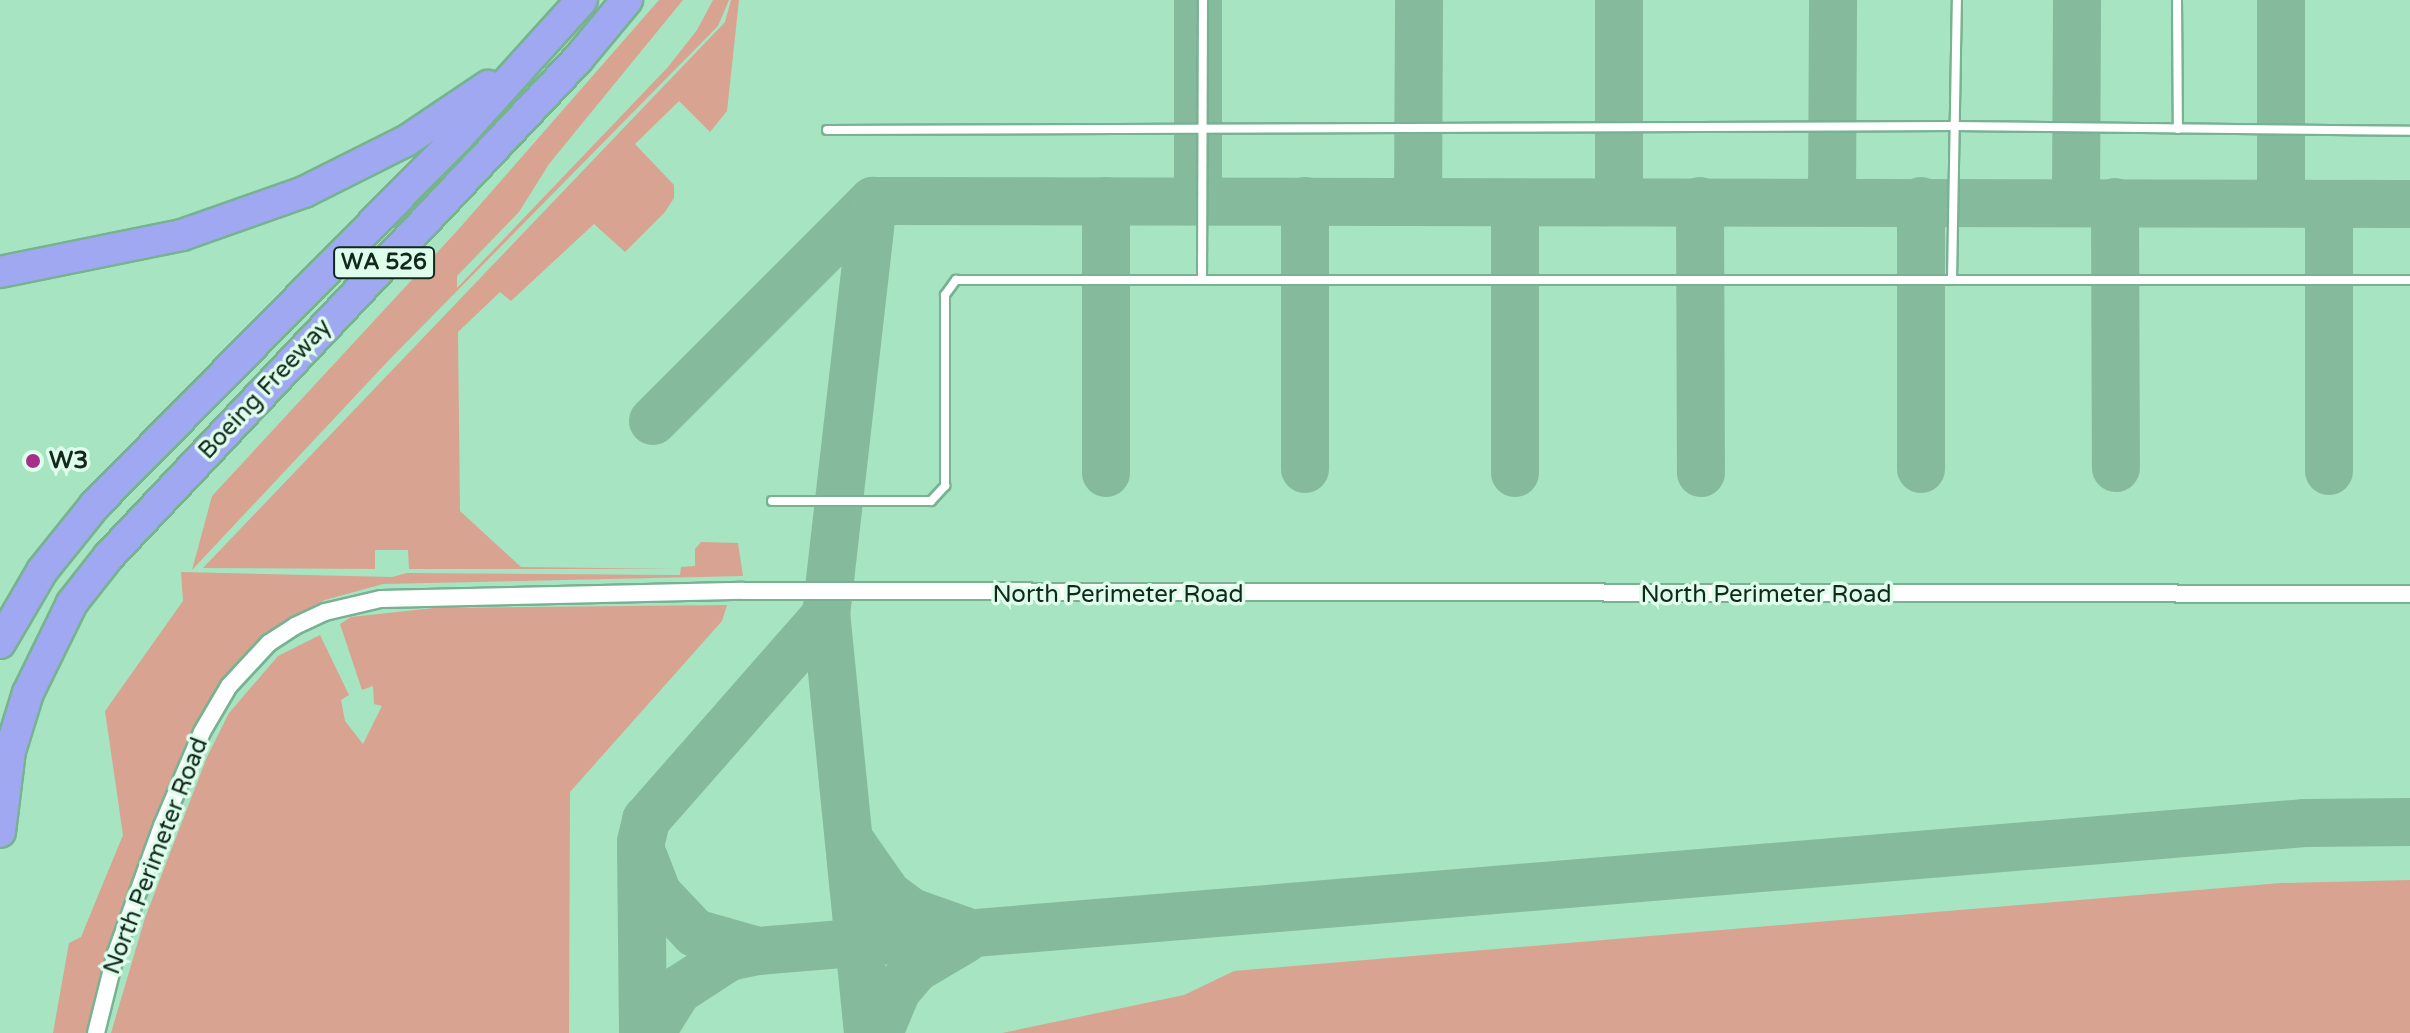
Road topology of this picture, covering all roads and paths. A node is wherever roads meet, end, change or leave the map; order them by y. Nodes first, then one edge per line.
1 (582, 0) edge
2 (627, 0) edge
3 (1203, 0) edge
4 (1957, 0) edge
5 (2177, 0) edge
6 (527, 60) junction
7 (1954, 126) junction
8 (1203, 129) junction
9 (2178, 129) junction
10 (827, 130) dead end
11 (2410, 131) edge
12 (0, 272) edge
13 (1202, 280) junction
14 (1952, 280) junction
15 (2410, 280) edge
16 (772, 501) dead end
17 (2410, 594) edge
18 (0, 643) edge
19 (0, 805) edge
20 (0, 832) edge
21 (96, 1033) edge

1 - 6 highway, Boeing Freeway / WA 526
2 - 19 highway, Boeing Freeway / WA 526
3 - 8 lane
4 - 7 lane
5 - 9 lane
6 - 12 highway
6 - 18 highway, Boeing Freeway / WA 526
7 - 8 lane
7 - 9 lane
7 - 14 lane
8 - 10 lane
8 - 13 lane
9 - 11 lane
13 - 14 lane
13 - 16 lane
14 - 15 lane
17 - 21 street, North Perimeter Road
19 - 20 highway, Boeing Freeway / WA 526

